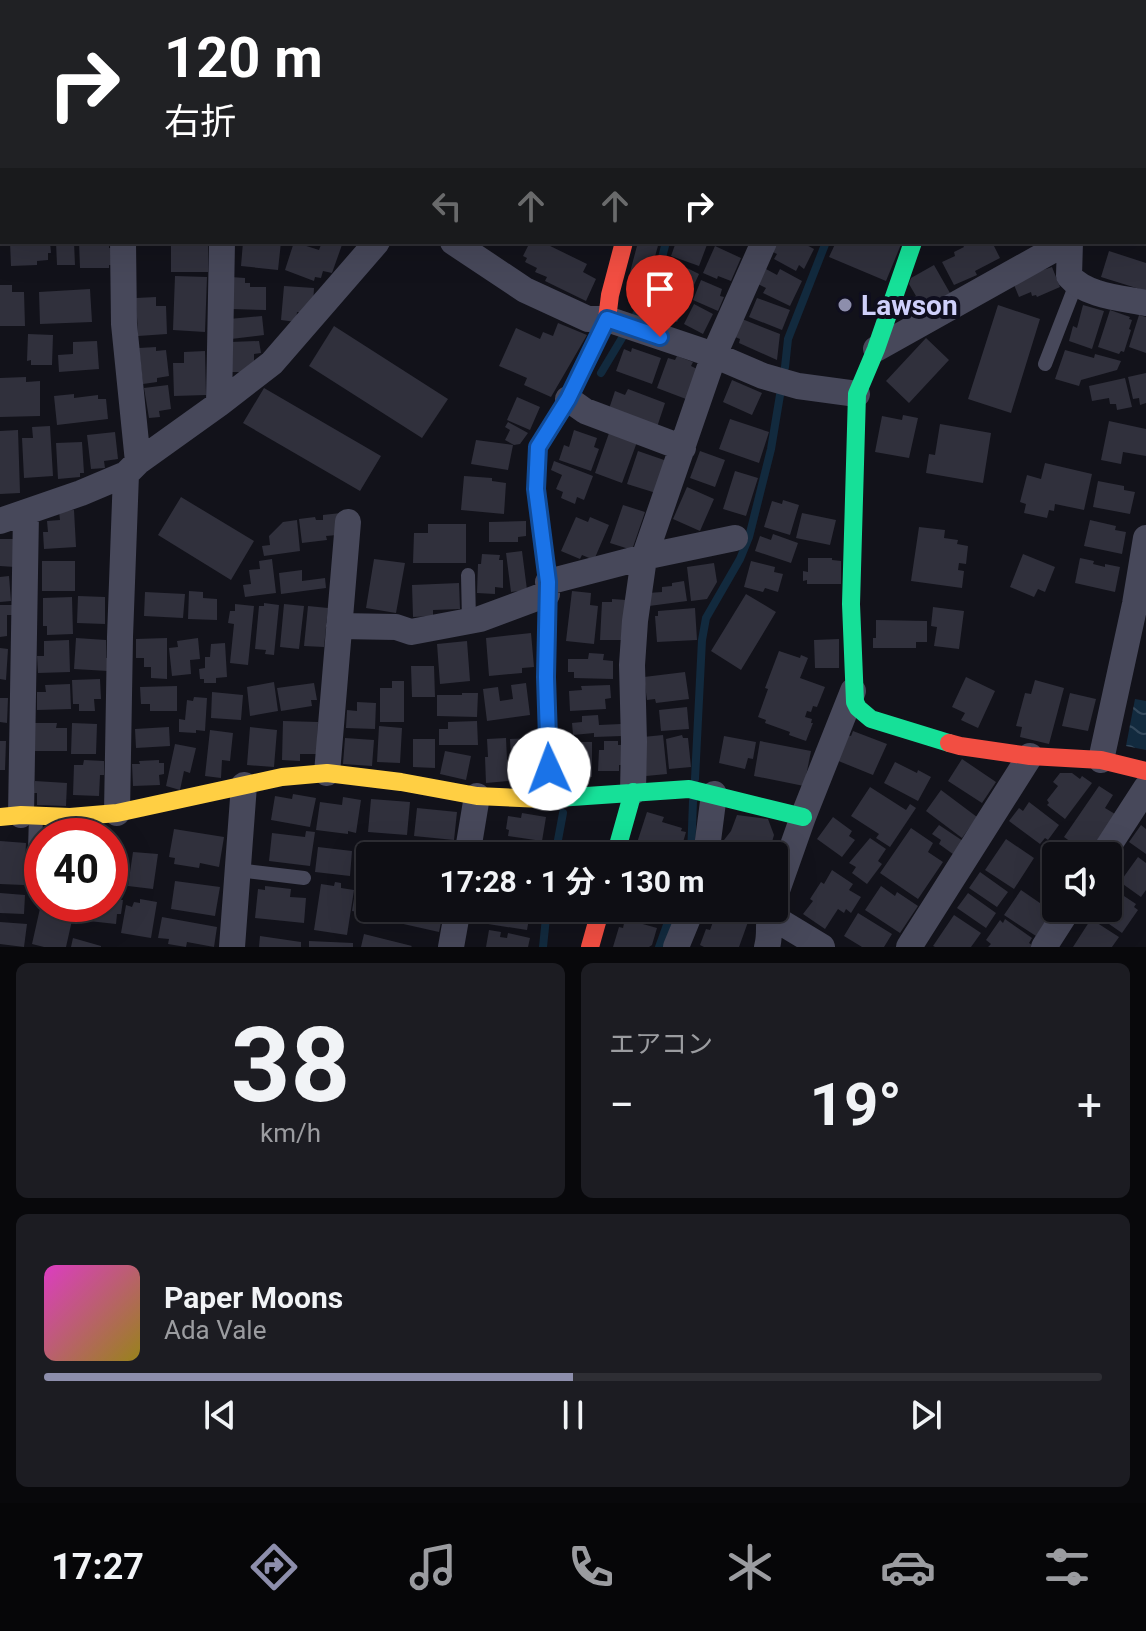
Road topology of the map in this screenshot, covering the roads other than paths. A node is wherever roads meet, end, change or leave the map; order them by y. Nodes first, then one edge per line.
1 (123, 244) edge
2 (222, 244) edge
3 (375, 244) edge
4 (456, 244) edge
5 (623, 244) edge
6 (763, 244) edge
7 (912, 244) edge
8 (1064, 244) edge
9 (1068, 244) edge
10 (1076, 284) junction
11 (1146, 303) edge
12 (607, 319) junction
13 (876, 349) junction
14 (714, 355) junction
15 (1045, 364) dead end
16 (857, 394) junction
17 (219, 404) junction
18 (576, 405) junction
19 (683, 448) junction
20 (132, 468) junction
21 (26, 513) junction
22 (0, 521) edge
23 (348, 522) dead end
24 (735, 538) dead end
25 (1146, 538) edge
26 (644, 557) junction
27 (468, 575) dead end
28 (548, 588) junction
29 (1140, 605) edge
30 (469, 621) junction
31 (339, 626) junction
32 (853, 691) junction
33 (1030, 756) junction
34 (1101, 760) junction
35 (1146, 771) edge
36 (327, 773) junction
37 (244, 785) junction
38 (1146, 788) edge
39 (633, 792) junction
40 (702, 792) junction
41 (477, 796) junction
42 (550, 799) junction
43 (117, 813) junction
44 (19, 816) edge
45 (803, 817) junction
46 (24, 839) edge
47 (469, 842) edge
48 (619, 842) edge
49 (705, 842) edge
50 (1111, 842) edge
51 (788, 859) edge
52 (238, 870) junction
53 (304, 878) dead end
54 (788, 920) edge
55 (455, 922) edge
56 (597, 922) edge
57 (686, 922) edge
58 (771, 922) edge
59 (1060, 922) edge
60 (232, 947) edge
61 (451, 947) edge
62 (590, 947) edge
63 (676, 947) edge
64 (767, 947) edge
65 (822, 947) edge
66 (909, 947) edge
67 (1044, 947) edge

1 - 20 street
2 - 17 street
3 - 17 street
4 - 12 street
5 - 12 street
6 - 14 street
7 - 13 street
8 - 13 street
9 - 10 street
10 - 11 street
10 - 15 lane
12 - 14 street
12 - 18 street
13 - 16 street
14 - 16 street
14 - 19 street
16 - 32 street
17 - 20 street
18 - 19 street
18 - 28 street
19 - 26 street
20 - 21 street
20 - 43 street
21 - 22 street
21 - 44 street
23 - 31 street
24 - 26 street
25 - 29 street
26 - 28 street
26 - 39 street
27 - 30 lane
28 - 30 street
28 - 42 street
29 - 34 street
30 - 31 street
31 - 36 street
32 - 33 street
32 - 45 street
33 - 34 street
33 - 66 street
34 - 35 street
36 - 37 street
36 - 41 street
37 - 43 street
37 - 52 street
38 - 50 street
39 - 40 street
39 - 42 street
39 - 48 street
40 - 45 street
40 - 49 street
41 - 42 street
41 - 47 street
43 - 44 street
44 - 46 lane
45 - 51 street
52 - 53 lane
52 - 60 street
54 - 65 street
55 - 61 street
56 - 62 street
57 - 63 street
58 - 64 street
59 - 67 street

